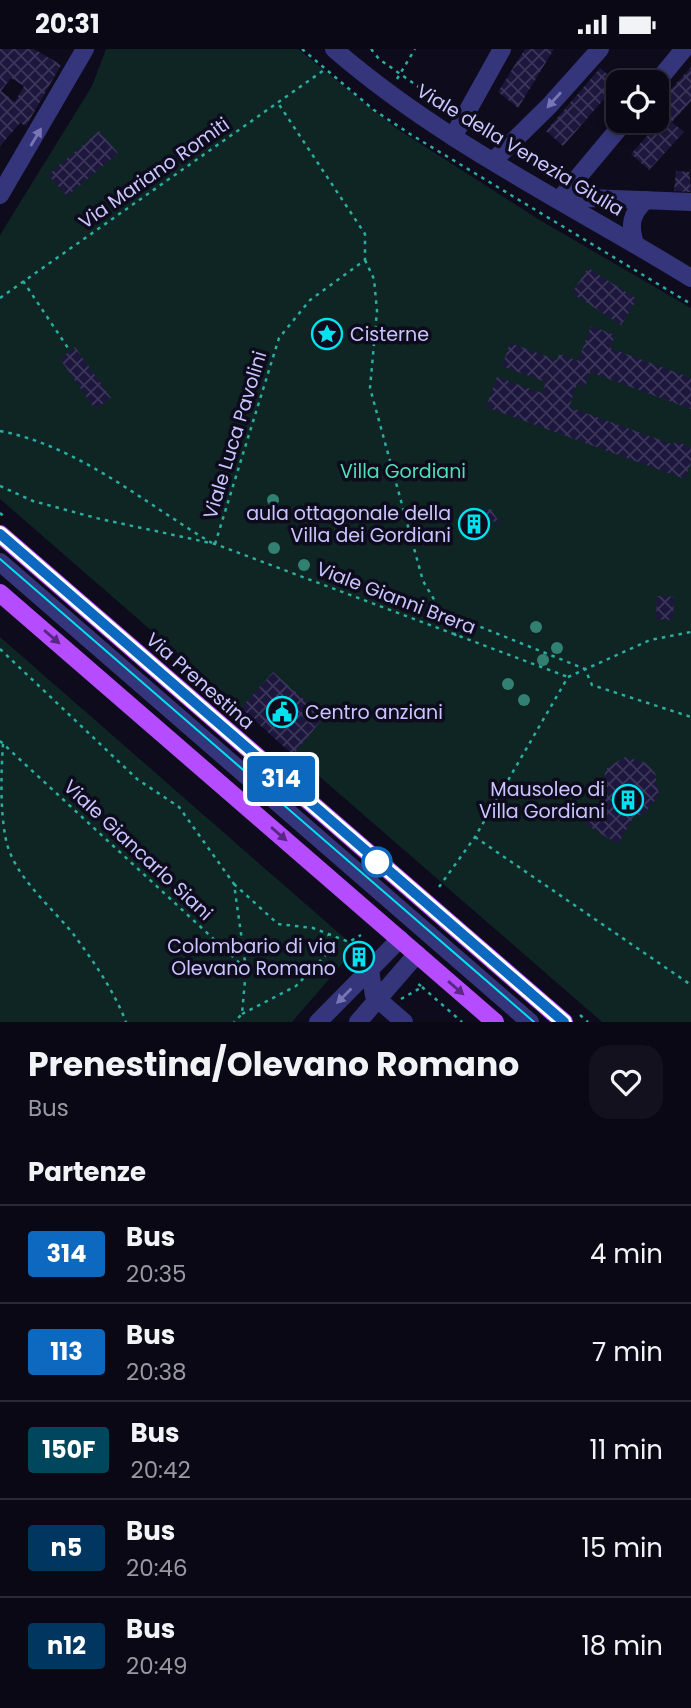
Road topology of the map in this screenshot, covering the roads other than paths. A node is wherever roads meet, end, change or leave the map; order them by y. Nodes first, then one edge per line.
1 (85, 49) edge
2 (502, 49) edge
3 (600, 49) edge
4 (684, 49) edge
5 (345, 52) edge
6 (667, 70) edge
7 (615, 133) edge
8 (453, 137) junction
9 (493, 161) junction
10 (0, 195) edge
11 (559, 200) junction
12 (646, 200) junction
13 (691, 202) edge
14 (635, 244) junction
15 (691, 278) edge
16 (0, 534) edge
17 (0, 562) edge
18 (0, 593) edge
19 (400, 939) junction
20 (417, 954) junction
21 (370, 970) junction
22 (387, 1001) junction
23 (318, 1022) edge
24 (331, 1022) edge
25 (358, 1022) edge
26 (404, 1022) edge
27 (495, 1022) edge
28 (530, 1022) edge
29 (564, 1022) edge

10 -> 1 street
2 - 8 street
3 -> 9 street
4 - 6 street
5 - 8 street, Viale della Venezia Giulia
7 - 11 street
8 - 9 street, Viale della Venezia Giulia
9 - 11 street, Viale della Venezia Giulia
11 - 12 street
11 - 14 street, Viale della Venezia Giulia
12 - 13 street
12 - 14 street
14 - 15 street, Viale della Venezia Giulia
16 - 29 main road, Via Prenestina
17 - 28 street
18 -> 19 main road
19 - 20 main road
19 - 21 street
20 - 22 street
20 -> 27 main road
21 - 22 street
21 -> 23 street
22 - 25 street
22 - 26 street
23 - 24 street

